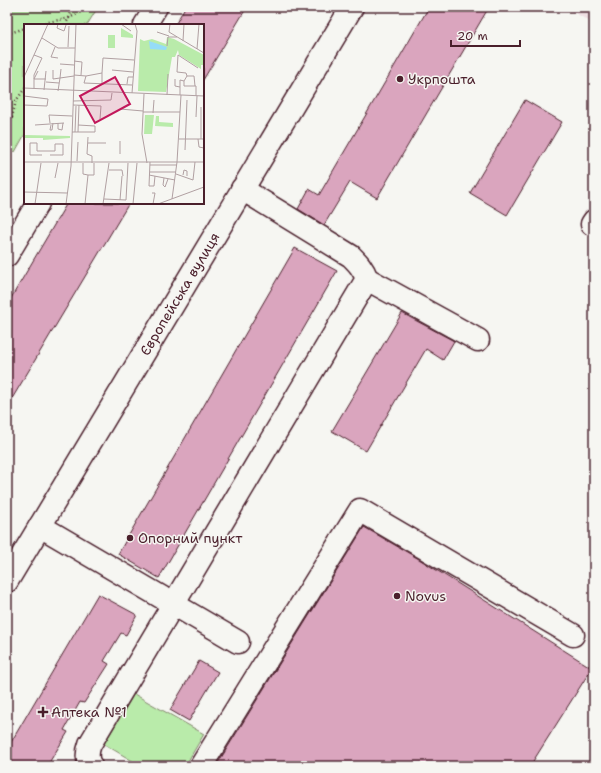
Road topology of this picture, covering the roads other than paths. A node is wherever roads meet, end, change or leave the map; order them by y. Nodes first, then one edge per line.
1 (156, 7) edge
2 (352, 7) edge
3 (146, 24) edge
4 (242, 190) junction
5 (37, 204) edge
6 (7, 256) edge
7 (367, 279) junction
8 (478, 340) dead end
9 (40, 526) junction
10 (7, 581) edge
11 (173, 604) junction
12 (573, 635) dead end
13 (238, 642) dead end
14 (92, 766) edge
15 (201, 766) edge

1 - 3 street
2 - 4 street, Європейська вулиця
4 - 7 street
4 - 9 street, Європейська вулиця
5 - 6 street
7 - 8 street
7 - 11 street
9 - 10 street, Європейська вулиця
9 - 11 street
11 - 13 street
11 - 14 street
12 - 15 street

